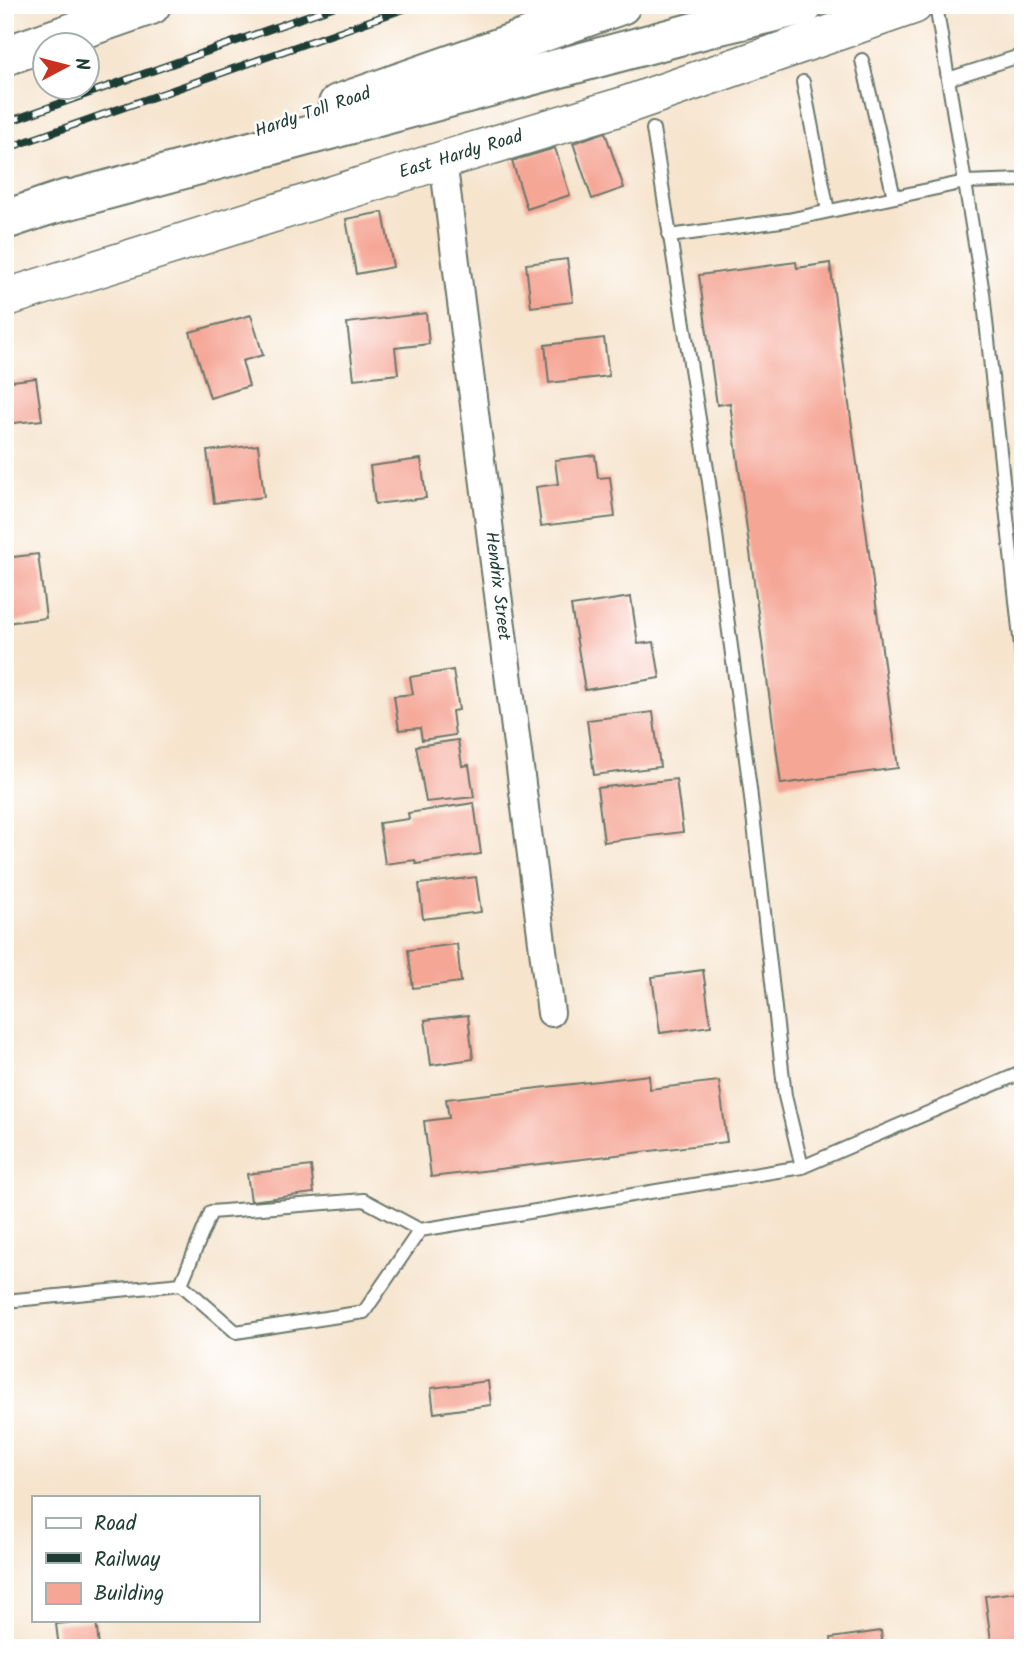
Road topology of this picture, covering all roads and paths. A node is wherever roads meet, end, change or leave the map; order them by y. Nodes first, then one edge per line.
1 (151, 5) edge
2 (621, 5) edge
3 (804, 5) edge
4 (914, 5) edge
5 (936, 5) edge
6 (1023, 55) edge
7 (5, 57) edge
8 (862, 61) dead end
9 (948, 79) junction
10 (803, 82) dead end
11 (653, 129) dead end
12 (443, 160) junction
13 (1023, 180) edge
14 (965, 182) junction
15 (894, 197) junction
16 (43, 207) junction
17 (828, 211) junction
18 (5, 220) edge
19 (668, 236) junction
20 (5, 298) edge
21 (1023, 666) edge
22 (551, 1013) dead end
23 (1023, 1072) edge
24 (802, 1167) junction
25 (420, 1230) junction
26 (181, 1284) junction
27 (5, 1301) edge

1 - 7 highway
2 - 16 highway, Hardy Toll Road
3 - 16 highway
4 - 12 main road, East Hardy Road
5 - 9 lane
6 - 9 lane
8 - 15 lane
9 - 14 lane
10 - 17 lane
11 - 19 lane
12 - 20 main road, East Hardy Road
12 - 22 street, Hendrix Street
13 - 14 lane
14 - 15 lane
14 - 21 lane
15 - 17 lane
16 - 18 highway, Hardy Toll Road
17 - 19 lane
19 - 24 lane
23 - 24 lane
24 - 25 lane
25 - 26 lane
25 - 26 lane
26 - 27 lane

